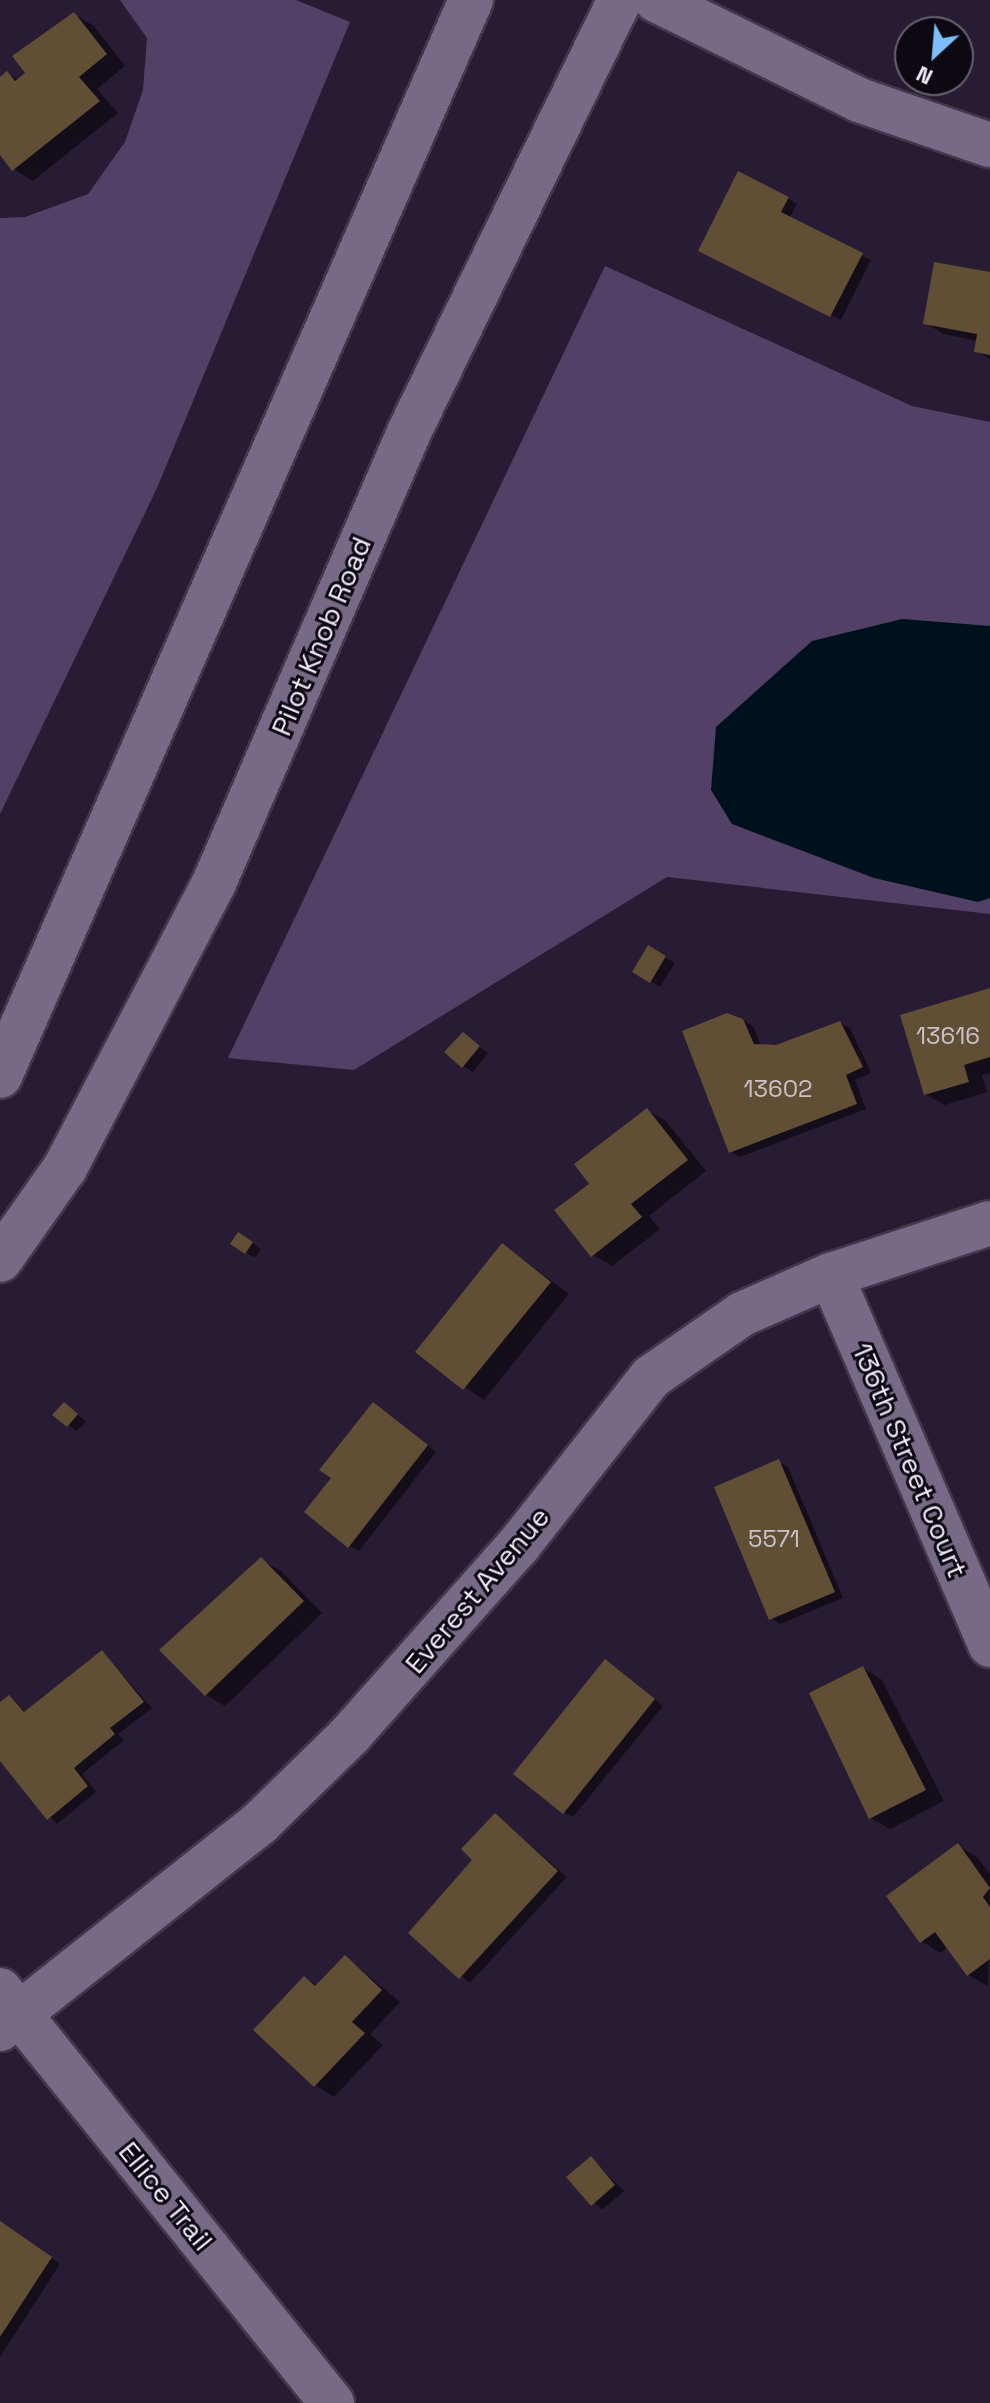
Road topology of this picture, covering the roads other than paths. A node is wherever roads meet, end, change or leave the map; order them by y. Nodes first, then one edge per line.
1 (471, 0) edge
2 (620, 0) edge
3 (656, 0) edge
4 (990, 145) edge
5 (0, 1076) edge
6 (990, 1223) edge
7 (0, 1260) edge
8 (831, 1275) junction
9 (990, 1645) edge
10 (6, 2010) edge
11 (332, 2403) edge

1 - 5 main road
2 - 7 main road, Pilot Knob Road
3 - 4 main road
6 - 8 main road, Everest Avenue
8 - 9 main road, 136th Street Court
8 - 10 main road, Everest Avenue
10 - 11 main road, Ellice Trail

